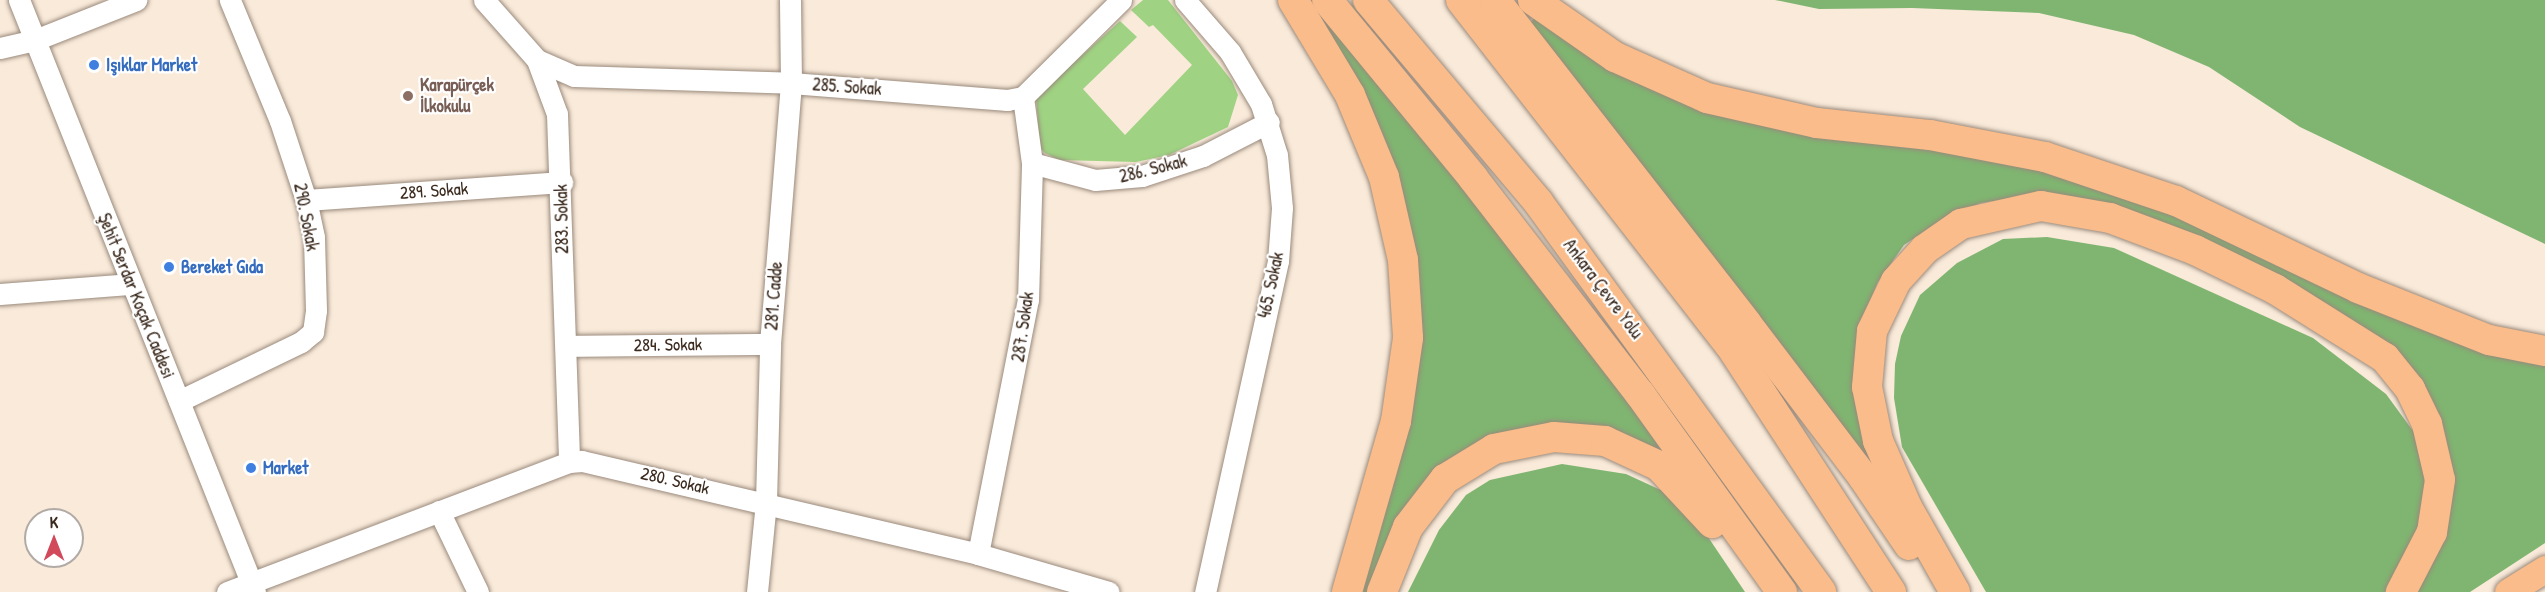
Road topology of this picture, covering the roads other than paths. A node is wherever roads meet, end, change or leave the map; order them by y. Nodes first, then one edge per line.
1 (19, 0) edge
2 (136, 0) edge
3 (230, 0) edge
4 (484, 0) edge
5 (790, 0) edge
6 (1121, 0) edge
7 (1185, 0) edge
8 (1293, 0) edge
9 (1326, 0) edge
10 (1368, 0) edge
11 (1461, 0) edge
12 (1495, 0) edge
13 (1533, 0) edge
14 (35, 40) junction
15 (0, 48) edge
16 (537, 60) junction
17 (574, 76) junction
18 (791, 83) junction
19 (1023, 97) junction
20 (557, 114) junction
21 (1269, 122) junction
22 (1032, 163) junction
23 (561, 182) junction
24 (306, 200) junction
25 (129, 284) junction
26 (0, 294) edge
27 (770, 344) junction
28 (566, 346) junction
29 (2545, 351) edge
30 (179, 401) junction
31 (569, 462) junction
32 (766, 502) junction
33 (439, 511) junction
34 (978, 554) junction
35 (2545, 569) edge
36 (254, 588) edge
37 (227, 592) edge
38 (478, 592) edge
39 (757, 592) edge
40 (1109, 592) edge
41 (1205, 592) edge
42 (1347, 592) edge
43 (1382, 592) edge
44 (1761, 592) edge
45 (1782, 592) edge
46 (1821, 592) edge
47 (1891, 592) edge
48 (1941, 592) edge
49 (1955, 592) edge
50 (2401, 592) edge
51 (2508, 592) edge

1 - 14 street, Şehit Serdar Koçak Caddesi
2 - 14 street
3 - 24 street, 290. Sokak
4 - 16 street, 283. Sokak
5 - 18 street, 281. Cadde
6 - 19 street
7 - 21 street, 465. Sokak
8 - 42 highway
9 - 45 highway
10 - 46 highway, Ankara Çevre Yolu
11 - 47 highway
12 - 48 highway
13 - 29 highway
14 - 15 street
14 - 25 street, Şehit Serdar Koçak Caddesi
16 - 17 street, 285. Sokak
16 - 20 street, 283. Sokak
17 - 18 street, 285. Sokak
17 - 20 street
18 - 19 street, 285. Sokak
18 - 27 street, 281. Cadde
19 - 22 street, 287. Sokak
20 - 23 street, 283. Sokak
21 - 22 street, 286. Sokak
21 - 41 street, 465. Sokak
22 - 34 street, 287. Sokak
23 - 24 street, 289. Sokak
23 - 28 street, 283. Sokak
24 - 30 street, 290. Sokak
25 - 26 street
25 - 30 street, Şehit Serdar Koçak Caddesi
27 - 28 street, 284. Sokak
27 - 32 street, 281. Cadde
28 - 31 street, 283. Sokak
30 - 36 street, Şehit Serdar Koçak Caddesi
31 - 32 street, 280. Sokak
31 - 33 street, 280. Sokak
32 - 34 street, 280. Sokak
32 - 39 street, 281. Cadde
33 - 36 street, 280. Sokak
33 - 38 street
34 - 40 street, 280. Sokak
35 - 51 main road
36 - 37 street, 280. Sokak
43 - 44 highway
49 - 50 highway

